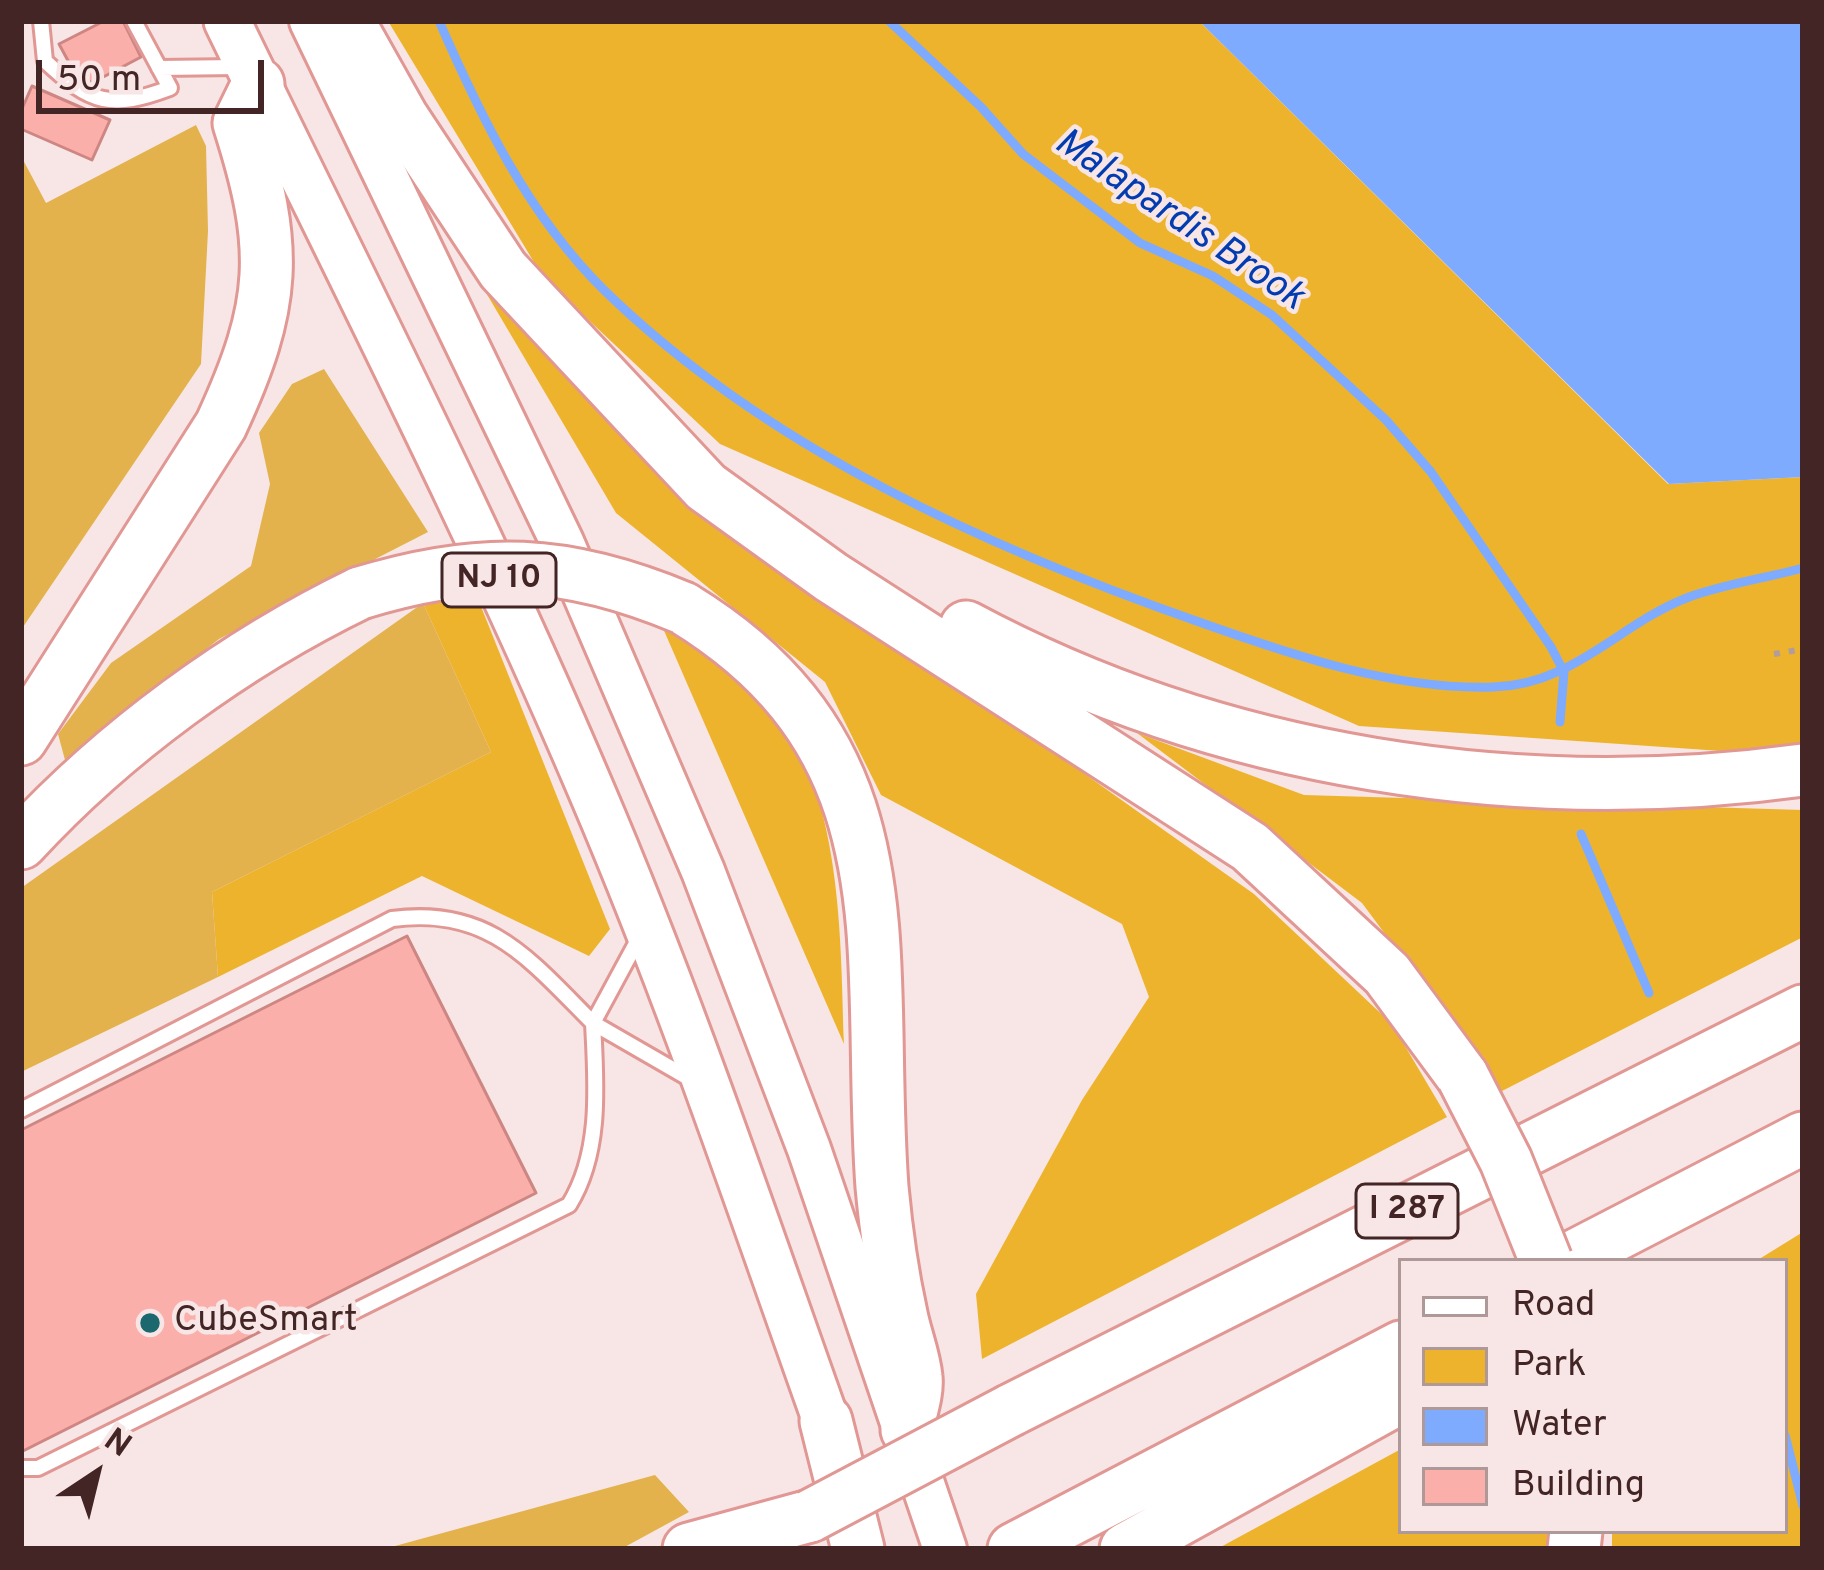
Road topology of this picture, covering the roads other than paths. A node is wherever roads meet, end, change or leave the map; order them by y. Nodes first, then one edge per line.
1 (41, 21) edge
2 (134, 21) edge
3 (227, 21) edge
4 (311, 21) edge
5 (348, 21) edge
6 (159, 68) junction
7 (254, 75) junction
8 (644, 423) junction
9 (21, 739) edge
10 (1803, 770) edge
11 (21, 843) edge
12 (645, 926) junction
13 (1803, 1011) edge
14 (593, 1023) junction
15 (709, 1090) junction
16 (21, 1110) edge
17 (1803, 1138) edge
18 (1545, 1258) edge
19 (1571, 1258) edge
20 (1398, 1349) edge
21 (1398, 1399) edge
22 (826, 1421) junction
23 (907, 1430) junction
24 (21, 1468) edge
25 (811, 1516) junction
26 (689, 1549) edge
27 (746, 1549) edge
28 (858, 1549) edge
29 (868, 1549) edge
30 (945, 1549) edge
31 (1014, 1549) edge
32 (1126, 1549) edge

1 - 6 lane
2 - 6 lane
3 - 7 highway, NJ 10
4 - 23 main road, NJ 10
5 - 8 highway
6 - 7 lane
7 - 9 highway
7 - 12 highway, NJ 10
8 - 10 highway
8 - 18 highway, bridge
11 - 23 highway, bridge
12 - 14 lane
12 - 15 highway, NJ 10
13 - 25 highway, I 287, bridge
14 - 15 lane
14 - 16 lane
14 - 24 lane
15 - 22 highway, NJ 10
17 - 19 highway
20 - 31 highway
21 - 32 highway
22 - 28 highway
22 - 29 main road, NJ 10
23 - 30 main road, NJ 10
25 - 26 highway
25 - 27 highway, I 287

